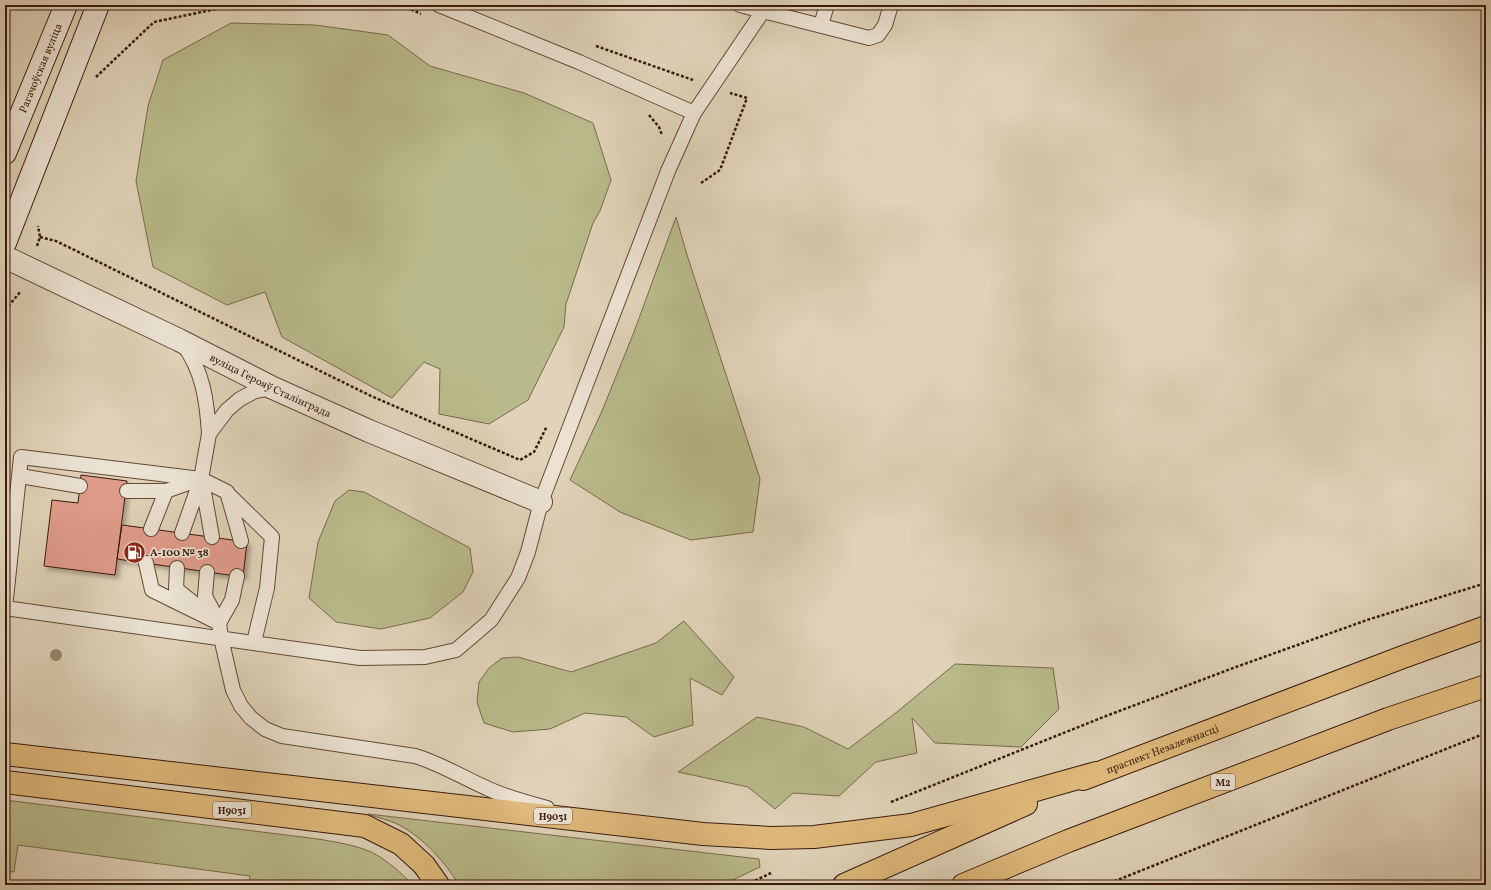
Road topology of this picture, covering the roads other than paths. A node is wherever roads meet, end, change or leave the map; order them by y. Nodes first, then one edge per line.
1 (66, 5) edge
2 (98, 5) edge
3 (439, 5) edge
4 (740, 5) edge
5 (827, 5) edge
6 (891, 5) edge
7 (764, 8) edge
8 (821, 25) junction
9 (694, 113) junction
10 (5, 153) edge
11 (5, 243) edge
12 (5, 258) edge
13 (179, 340) junction
14 (273, 388) junction
15 (209, 434) junction
16 (20, 476) junction
17 (201, 479) junction
18 (80, 486) dead end
19 (127, 491) dead end
20 (166, 491) junction
21 (227, 492) junction
22 (541, 502) junction
23 (151, 529) dead end
24 (182, 533) dead end
25 (212, 537) dead end
26 (241, 541) dead end
27 (146, 563) dead end
28 (177, 568) dead end
29 (207, 572) dead end
30 (237, 576) dead end
31 (219, 623) junction
32 (1486, 628) edge
33 (221, 638) junction
34 (254, 642) junction
35 (1486, 686) edge
36 (5, 754) edge
37 (1096, 773) junction
38 (5, 782) edge
39 (591, 821) junction
40 (438, 885) edge
41 (844, 885) edge
42 (963, 885) edge

1 - 10 street, Рагачоўская вуліца
2 - 11 street
3 - 9 lane
4 - 7 lane
5 - 8 lane
6 - 8 lane
7 - 8 lane
7 - 9 lane
9 - 22 lane
12 - 13 street, вуліца Герояў Сталінграда
13 - 14 street, вуліца Герояў Сталінграда
13 - 15 lane
14 - 15 lane
14 - 22 street, вуліца Герояў Сталінграда
15 - 17 lane
16 - 17 lane
16 - 18 lane
16 - 33 lane
17 - 20 lane
17 - 21 lane
17 - 24 lane
17 - 25 lane
19 - 20 lane
20 - 23 lane
21 - 26 lane
21 - 34 lane
22 - 34 lane
27 - 31 lane
28 - 31 lane
29 - 31 lane
30 - 31 lane
31 - 33 lane
32 - 37 highway, праспект Незалежнасці
33 - 34 lane
33 - 39 lane
35 - 42 highway, М2
36 - 39 highway, Н9031
37 - 39 highway, Н9031
37 - 41 highway, праспект Незалежнасці
38 - 40 highway, Н9031

